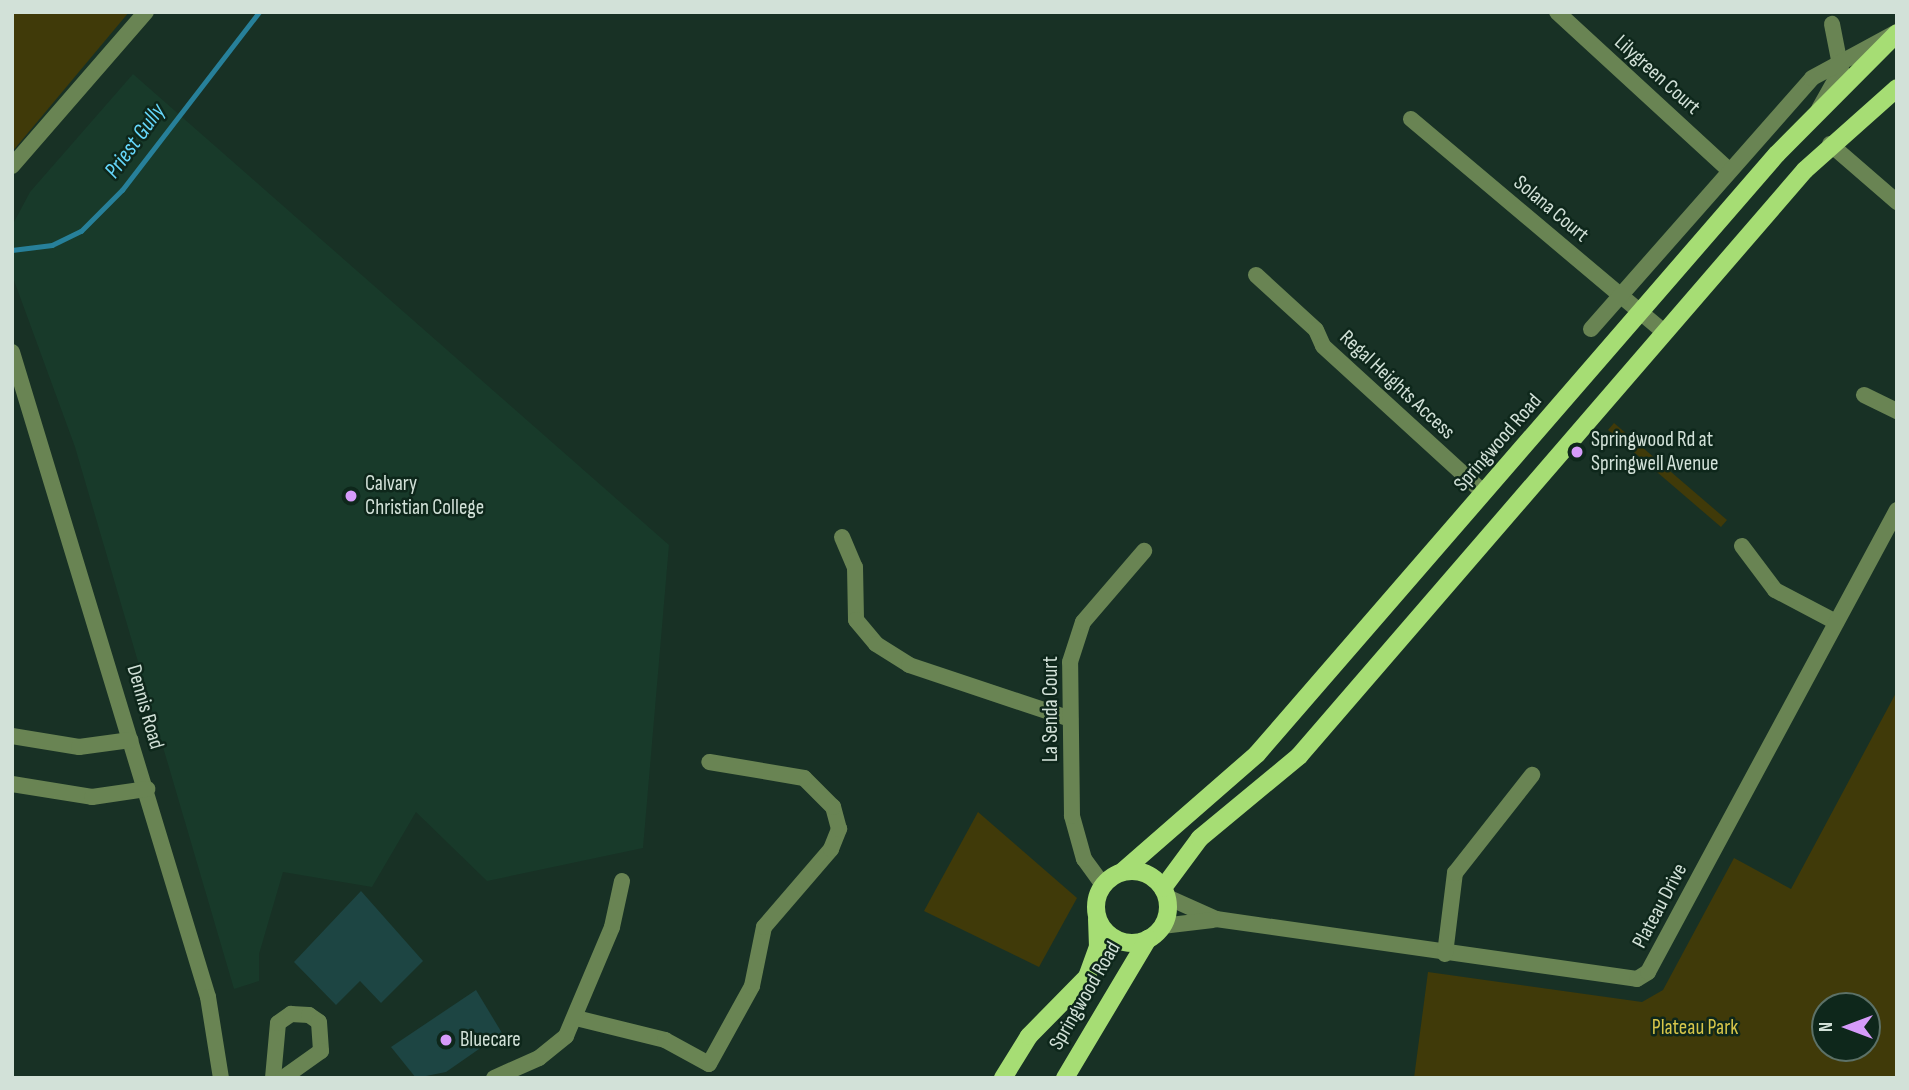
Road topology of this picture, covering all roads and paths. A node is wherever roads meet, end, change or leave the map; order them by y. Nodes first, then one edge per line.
1 (146, 12) edge
2 (1557, 12) edge
3 (1828, 18) edge
4 (1897, 32) edge
5 (1863, 46) junction
6 (1841, 57) junction
7 (1897, 88) edge
8 (1819, 109) junction
9 (1411, 119) dead end
10 (1830, 144) junction
11 (12, 166) edge
12 (1729, 170) junction
13 (1897, 202) edge
14 (1256, 275) dead end
15 (1622, 295) junction
16 (1641, 314) junction
17 (1591, 329) dead end
18 (1664, 332) junction
19 (12, 352) edge
20 (1864, 395) dead end
21 (1897, 411) edge
22 (1485, 493) junction
23 (1897, 510) edge
24 (842, 537) dead end
25 (1742, 546) dead end
26 (1144, 551) dead end
27 (1836, 622) junction
28 (1070, 719) junction
29 (12, 736) edge
30 (131, 740) junction
31 (709, 762) dead end
32 (1532, 775) dead end
33 (12, 784) edge
34 (147, 789) junction
35 (1124, 871) junction
36 (622, 881) dead end
37 (1103, 885) junction
38 (1165, 893) junction
39 (1097, 919) junction
40 (1216, 919) junction
41 (1163, 926) junction
42 (1148, 939) junction
43 (1445, 954) junction
44 (576, 1018) junction
45 (519, 1066) junction
46 (221, 1078) edge
47 (273, 1078) edge
48 (283, 1078) edge
49 (494, 1078) edge
50 (531, 1078) edge
51 (1003, 1078) edge
52 (1065, 1078) edge

1 - 11 street
2 - 12 street, Lilygreen Court
3 - 5 street
3 - 6 street
4 - 5 street, Springwood Road
4 - 8 main road, Springwood Road
5 - 6 street, Springwood Road
6 - 8 street
6 - 12 street, Springwood Road
7 - 10 main road
8 - 16 main road, Springwood Road
9 - 15 street, Solana Court
10 - 13 street
10 - 18 main road
12 - 15 street, Springwood Road
14 - 22 street, Regal Heights Access
15 - 16 street, Solana Court
15 - 17 street, Springwood Road
16 - 18 street, Solana Court
16 - 22 main road, Springwood Road
18 - 38 main road
19 - 30 street, Dennis Road
20 - 21 street
22 - 35 main road, Springwood Road
23 - 27 street, Plateau Drive
24 - 28 street
25 - 27 street
26 - 28 street, La Senda Court
27 - 43 street, Plateau Drive
28 - 37 street, La Senda Court
29 - 30 street
30 - 34 street, Dennis Road
31 - 44 street
32 - 43 street
33 - 34 street
34 - 46 street, Dennis Road
35 - 37 main road
35 - 38 main road
36 - 44 street
37 - 39 main road
38 - 40 street, Plateau Drive
38 - 41 main road
39 - 42 main road
39 - 51 main road, Springwood Road
40 - 41 street, Plateau Drive
40 - 43 street, Plateau Drive
41 - 42 main road
42 - 52 main road, Springwood Road
44 - 45 street
45 - 49 street
45 - 50 street
47 - 48 street

